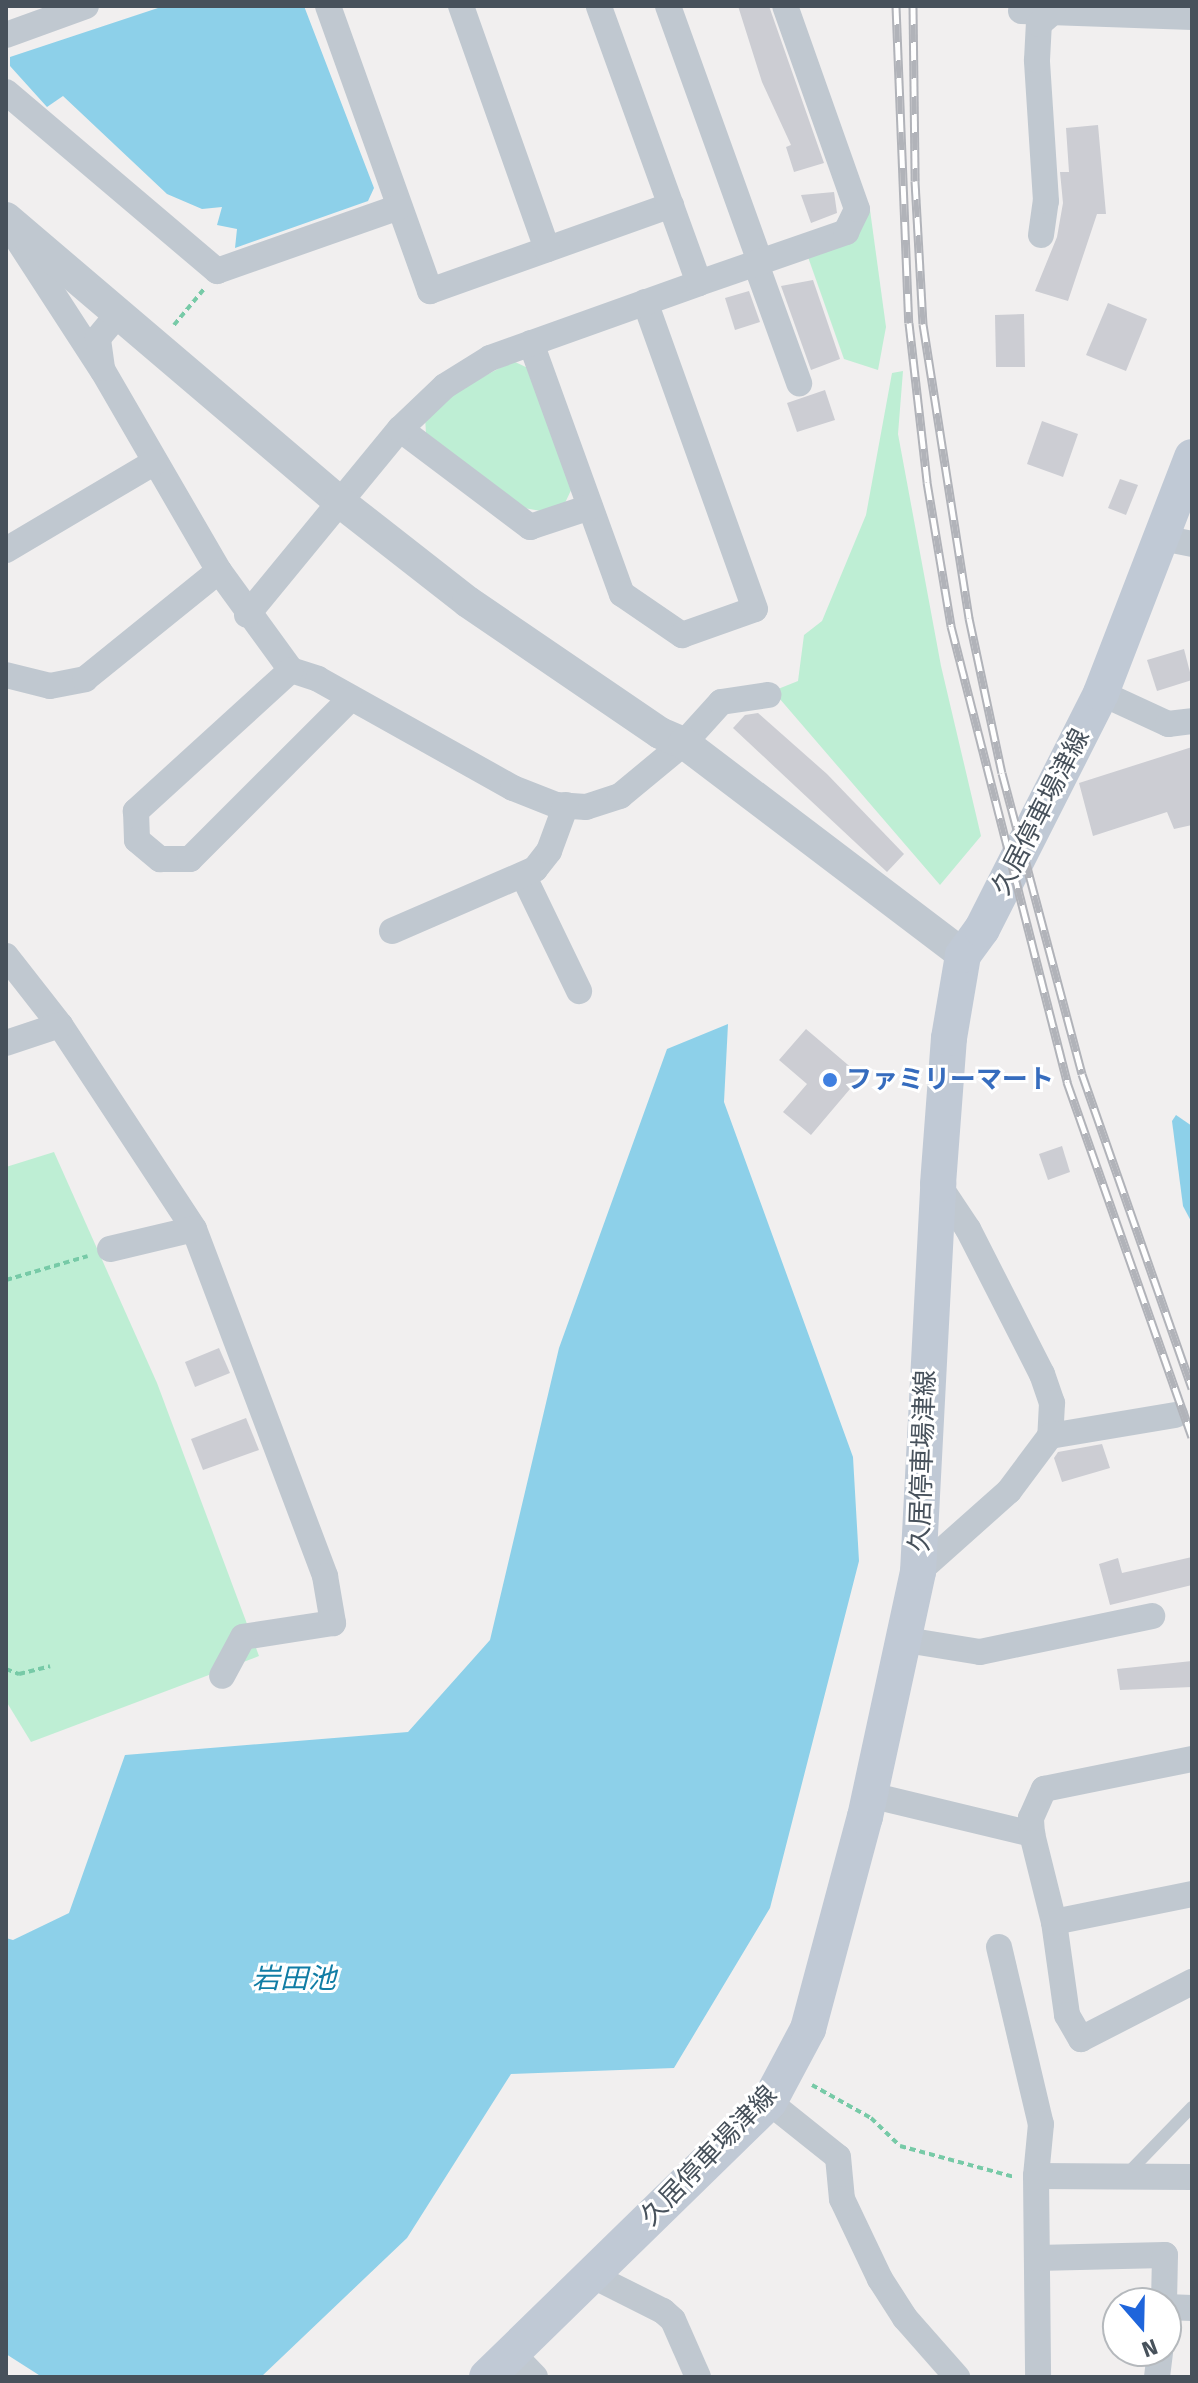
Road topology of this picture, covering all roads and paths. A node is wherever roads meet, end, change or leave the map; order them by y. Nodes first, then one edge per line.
1 (86, 6) edge
2 (328, 6) edge
3 (461, 6) edge
4 (599, 6) edge
5 (668, 6) edge
6 (785, 6) edge
7 (1111, 9) edge
8 (1021, 11) dead end
9 (1053, 12) junction
10 (1192, 17) edge
11 (6, 35) edge
12 (6, 92) edge
13 (671, 205) junction
14 (399, 207) junction
15 (6, 220) edge
16 (1041, 235) dead end
17 (547, 249) junction
18 (758, 263) junction
19 (217, 271) junction
20 (699, 283) junction
21 (645, 302) junction
22 (120, 312) junction
23 (172, 327) dead end
24 (531, 343) junction
25 (103, 371) junction
26 (799, 383) dead end
27 (400, 429) junction
28 (1192, 457) edge
29 (155, 462) junction
30 (340, 502) junction
31 (590, 507) junction
32 (1177, 541) edge
33 (6, 550) edge
34 (219, 571) junction
35 (247, 615) junction
36 (291, 670) junction
37 (6, 675) edge
38 (1101, 693) junction
39 (768, 695) dead end
40 (349, 700) junction
41 (1192, 721) edge
42 (684, 743) junction
43 (566, 805) junction
44 (523, 875) junction
45 (392, 931) dead end
46 (963, 955) junction
47 (6, 956) edge
48 (579, 991) dead end
49 (60, 1025) junction
50 (6, 1043) edge
51 (938, 1184) junction
52 (194, 1229) junction
53 (110, 1249) joint
54 (6, 1280) edge
55 (1175, 1415) dead end
56 (1050, 1436) junction
57 (918, 1572) junction
58 (1152, 1616) dead end
59 (906, 1640) junction
60 (50, 1666) dead end
61 (6, 1669) edge
62 (222, 1676) dead end
63 (1192, 1759) edge
64 (870, 1795) junction
65 (1032, 1834) junction
66 (1192, 1894) edge
67 (1054, 1922) junction
68 (999, 1947) dead end
69 (1192, 1982) edge
70 (787, 2071) junction
71 (769, 2102) junction
72 (1192, 2107) edge
73 (1128, 2173) junction
74 (1192, 2177) edge
75 (1036, 2179) junction
76 (1037, 2258) junction
77 (591, 2275) junction
78 (1165, 2287) edge
79 (511, 2369) edge
80 (698, 2377) edge
81 (957, 2377) edge
82 (1038, 2377) edge

1 - 11 street
2 - 14 street
3 - 17 street
4 - 13 street
5 - 18 street
6 - 18 street
7 - 9 street
7 - 10 street
8 - 9 street
9 - 16 street
12 - 19 street
13 - 17 street
13 - 20 street
14 - 17 street
14 - 19 street
15 - 22 street
15 - 25 street
18 - 20 street
18 - 26 street
19 - 23 path
20 - 21 street
21 - 24 street
21 - 31 street
22 - 25 street
22 - 30 street
24 - 27 street
24 - 31 street
25 - 29 street
27 - 30 street
27 - 31 street
28 - 32 main road, 久居停車場津線
29 - 33 street
29 - 34 street
30 - 35 street
30 - 42 street
32 - 38 main road, 久居停車場津線
34 - 35 street
34 - 37 street
35 - 36 street
36 - 40 street
36 - 40 street
38 - 41 street
38 - 46 main road, 久居停車場津線
39 - 42 street
40 - 43 street
42 - 43 street
42 - 46 street
43 - 44 street
44 - 45 street
44 - 48 street
46 - 51 main road, 久居停車場津線
47 - 49 street
49 - 50 street
49 - 52 street
51 - 56 street
51 - 57 main road, 久居停車場津線
52 - 53 street
52 - 62 street
53 - 54 path
55 - 56 street
56 - 57 street
57 - 59 main road, 久居停車場津線
58 - 59 street
59 - 64 main road, 久居停車場津線
60 - 61 path
63 - 65 street
64 - 65 street
64 - 70 main road, 久居停車場津線
65 - 67 street
66 - 67 street
67 - 69 street
68 - 75 street
70 - 71 main road, 久居停車場津線
70 - 75 path
71 - 77 main road, 久居停車場津線
71 - 81 street
72 - 73 lane
73 - 74 street
73 - 75 street
75 - 76 street
76 - 78 street
76 - 82 street
77 - 79 main road, 久居停車場津線
77 - 80 street

